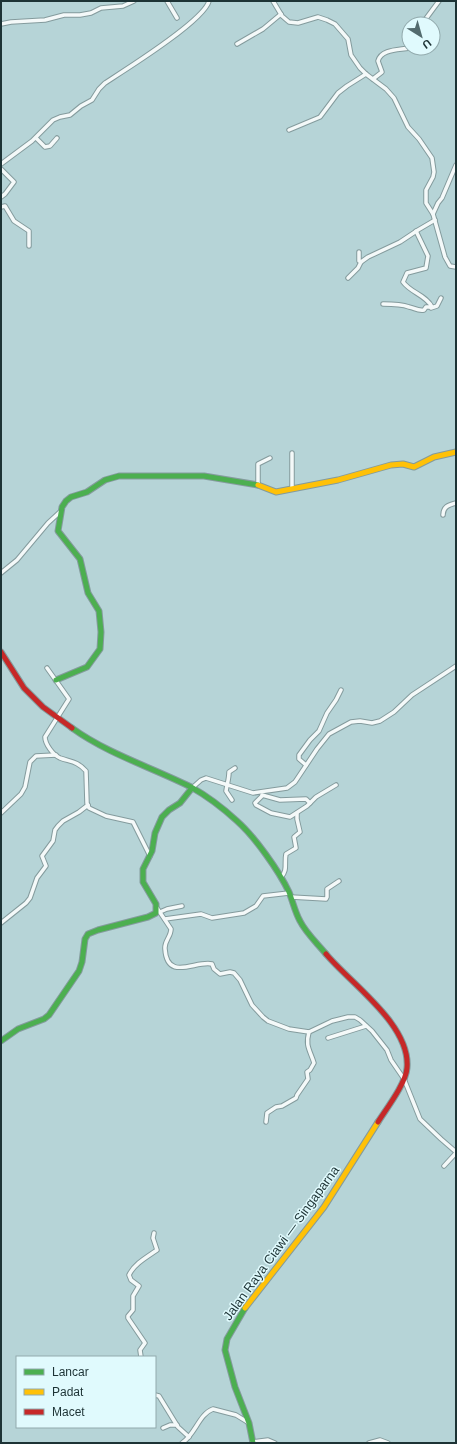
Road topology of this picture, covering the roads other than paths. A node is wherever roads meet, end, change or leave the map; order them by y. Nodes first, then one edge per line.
1 (134, 1) edge
2 (167, 1) edge
3 (209, 1) edge
4 (273, 1) edge
5 (439, 1) edge
6 (281, 14) junction
7 (428, 16) edge
8 (176, 18) dead end
9 (1, 24) edge
10 (237, 44) dead end
11 (401, 50) edge
12 (366, 74) junction
13 (373, 79) junction
14 (288, 130) dead end
15 (36, 138) junction
16 (57, 138) dead end
17 (1, 164) edge
18 (456, 165) edge
19 (1, 169) edge
20 (1, 197) edge
21 (1, 207) edge
22 (433, 214) junction
23 (435, 220) junction
24 (416, 231) junction
25 (29, 246) dead end
26 (359, 252) dead end
27 (361, 262) junction
28 (456, 267) edge
29 (348, 278) dead end
30 (441, 298) dead end
31 (383, 304) dead end
32 (431, 308) junction
33 (456, 452) edge
34 (292, 453) dead end
35 (270, 458) dead end
36 (258, 484) junction
37 (292, 488) junction
38 (456, 503) edge
39 (61, 511) junction
40 (443, 515) dead end
41 (1, 573) edge
42 (1, 652) edge
43 (5, 658) junction
44 (1, 663) edge
45 (456, 666) edge
46 (47, 668) dead end
47 (56, 680) junction
48 (341, 690) dead end
49 (57, 717) junction
50 (56, 755) junction
51 (306, 765) junction
52 (235, 768) dead end
53 (336, 784) dead end
54 (226, 785) junction
55 (192, 788) junction
56 (261, 794) junction
57 (232, 800) dead end
58 (310, 803) junction
59 (88, 805) junction
60 (1, 813) edge
61 (297, 813) junction
62 (150, 856) junction
63 (281, 877) junction
64 (339, 881) dead end
65 (290, 895) junction
66 (182, 906) dead end
67 (159, 910) junction
68 (165, 919) junction
69 (1, 923) edge
70 (366, 1026) junction
71 (309, 1032) junction
72 (328, 1038) dead end
73 (1, 1041) edge
74 (404, 1079) junction
75 (266, 1122) dead end
76 (456, 1152) edge
77 (444, 1166) dead end
78 (154, 1233) dead end
79 (141, 1356) edge
80 (156, 1395) edge
81 (249, 1423) junction
82 (177, 1425) junction
83 (163, 1428) dead end
84 (189, 1437) junction
85 (252, 1442) edge
86 (182, 1443) edge
87 (275, 1443) edge
88 (369, 1443) edge
89 (388, 1443) edge

1 - 9 street
2 - 8 street
3 - 15 street
4 - 6 street
5 - 7 street
6 - 10 street
6 - 12 street
11 - 13 street
12 - 13 street
12 - 14 street
13 - 22 street
15 - 16 street
15 - 17 street
18 - 22 street
19 - 20 street
21 - 25 street
22 - 23 street
23 - 24 street
23 - 28 street
24 - 27 street
24 - 32 street
26 - 27 street
27 - 29 street
30 - 32 street
31 - 32 street
33 - 37 main road
34 - 37 street
35 - 36 street
36 - 37 main road
36 - 39 main road
38 - 40 street
39 - 41 street
39 - 47 main road
42 - 43 main road, Jalan Raya Ciawi — Singaparna
43 - 44 street
43 - 49 main road, Jalan Raya Ciawi — Singaparna
45 - 51 street
46 - 47 street
47 - 49 street
48 - 51 street
49 - 50 street
49 - 55 main road, Jalan Raya Ciawi — Singaparna
50 - 59 street
50 - 60 street
51 - 56 street
52 - 54 street
53 - 58 street
54 - 55 street
54 - 56 street
54 - 57 street
55 - 62 main road
55 - 63 main road, Jalan Raya Ciawi — Singaparna
56 - 58 street
56 - 61 street
58 - 61 street
59 - 62 street
59 - 69 street
61 - 63 street
62 - 67 main road
63 - 65 main road, Jalan Raya Ciawi — Singaparna
64 - 65 street
65 - 68 street
65 - 74 main road, Jalan Raya Ciawi — Singaparna
66 - 67 street
67 - 68 street
67 - 73 main road
68 - 71 street
70 - 71 street
70 - 72 street
70 - 74 street
71 - 75 street
74 - 76 street
74 - 81 main road, Jalan Raya Ciawi — Singaparna
76 - 77 street
78 - 79 street
80 - 82 street
81 - 84 street
81 - 85 main road, Jalan Raya Ciawi — Singaparna
82 - 83 street
82 - 84 street
84 - 86 street
85 - 87 street
88 - 89 street

